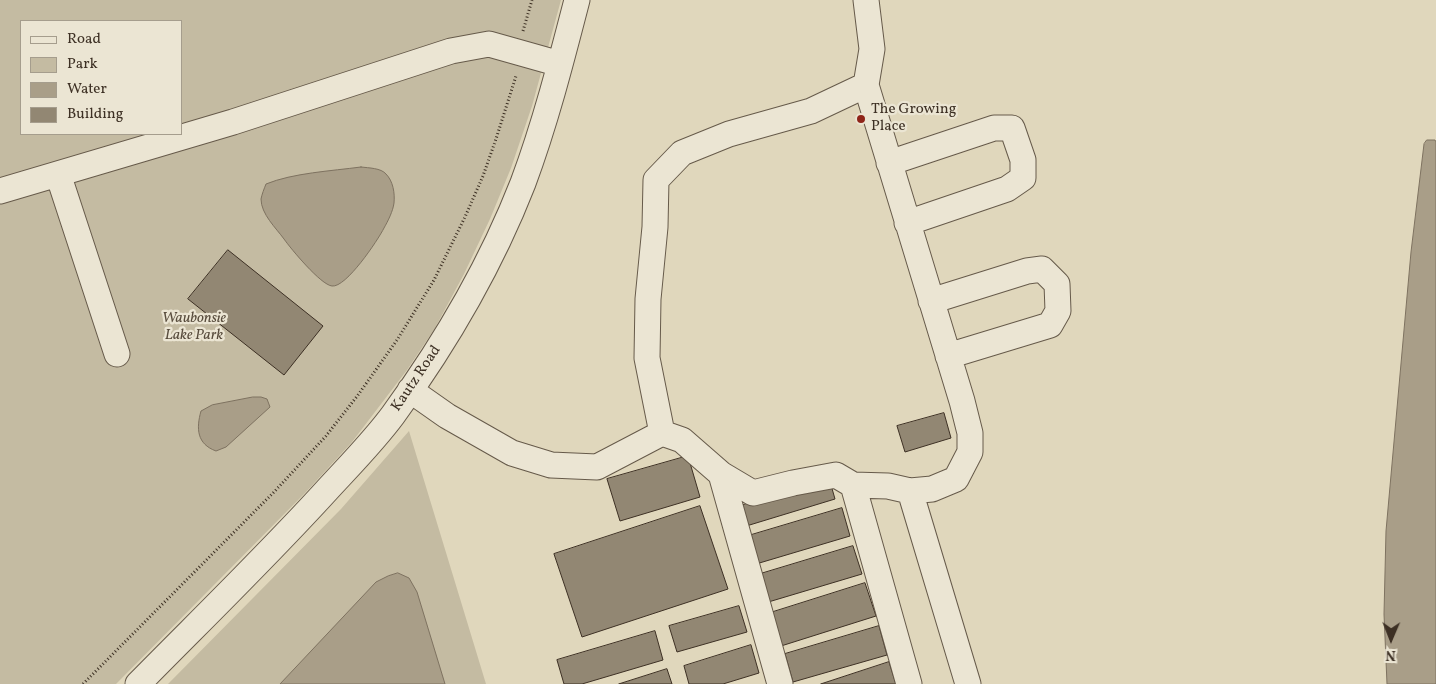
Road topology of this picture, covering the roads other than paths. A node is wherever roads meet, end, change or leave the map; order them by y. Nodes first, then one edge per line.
1 (577, 0) edge
2 (866, 0) edge
3 (560, 64) junction
4 (866, 85) junction
5 (889, 162) junction
6 (58, 174) junction
7 (0, 191) edge
8 (907, 223) junction
9 (932, 301) junction
10 (117, 354) dead end
11 (948, 356) junction
12 (410, 390) junction
13 (662, 433) junction
14 (721, 474) junction
15 (853, 485) junction
16 (910, 491) junction
17 (138, 684) edge
18 (780, 684) edge
19 (909, 684) edge
20 (968, 684) edge

1 - 3 street, Kautz Road
2 - 4 street
3 - 6 street
3 - 12 street, Kautz Road
4 - 5 street
4 - 13 street
5 - 8 street
5 - 8 street
6 - 7 street
6 - 10 street
8 - 9 street
9 - 11 street
9 - 11 street
11 - 16 street
12 - 13 street
12 - 17 street, Kautz Road
13 - 14 street
14 - 15 street
14 - 18 street
15 - 16 street
15 - 19 street
16 - 20 street

